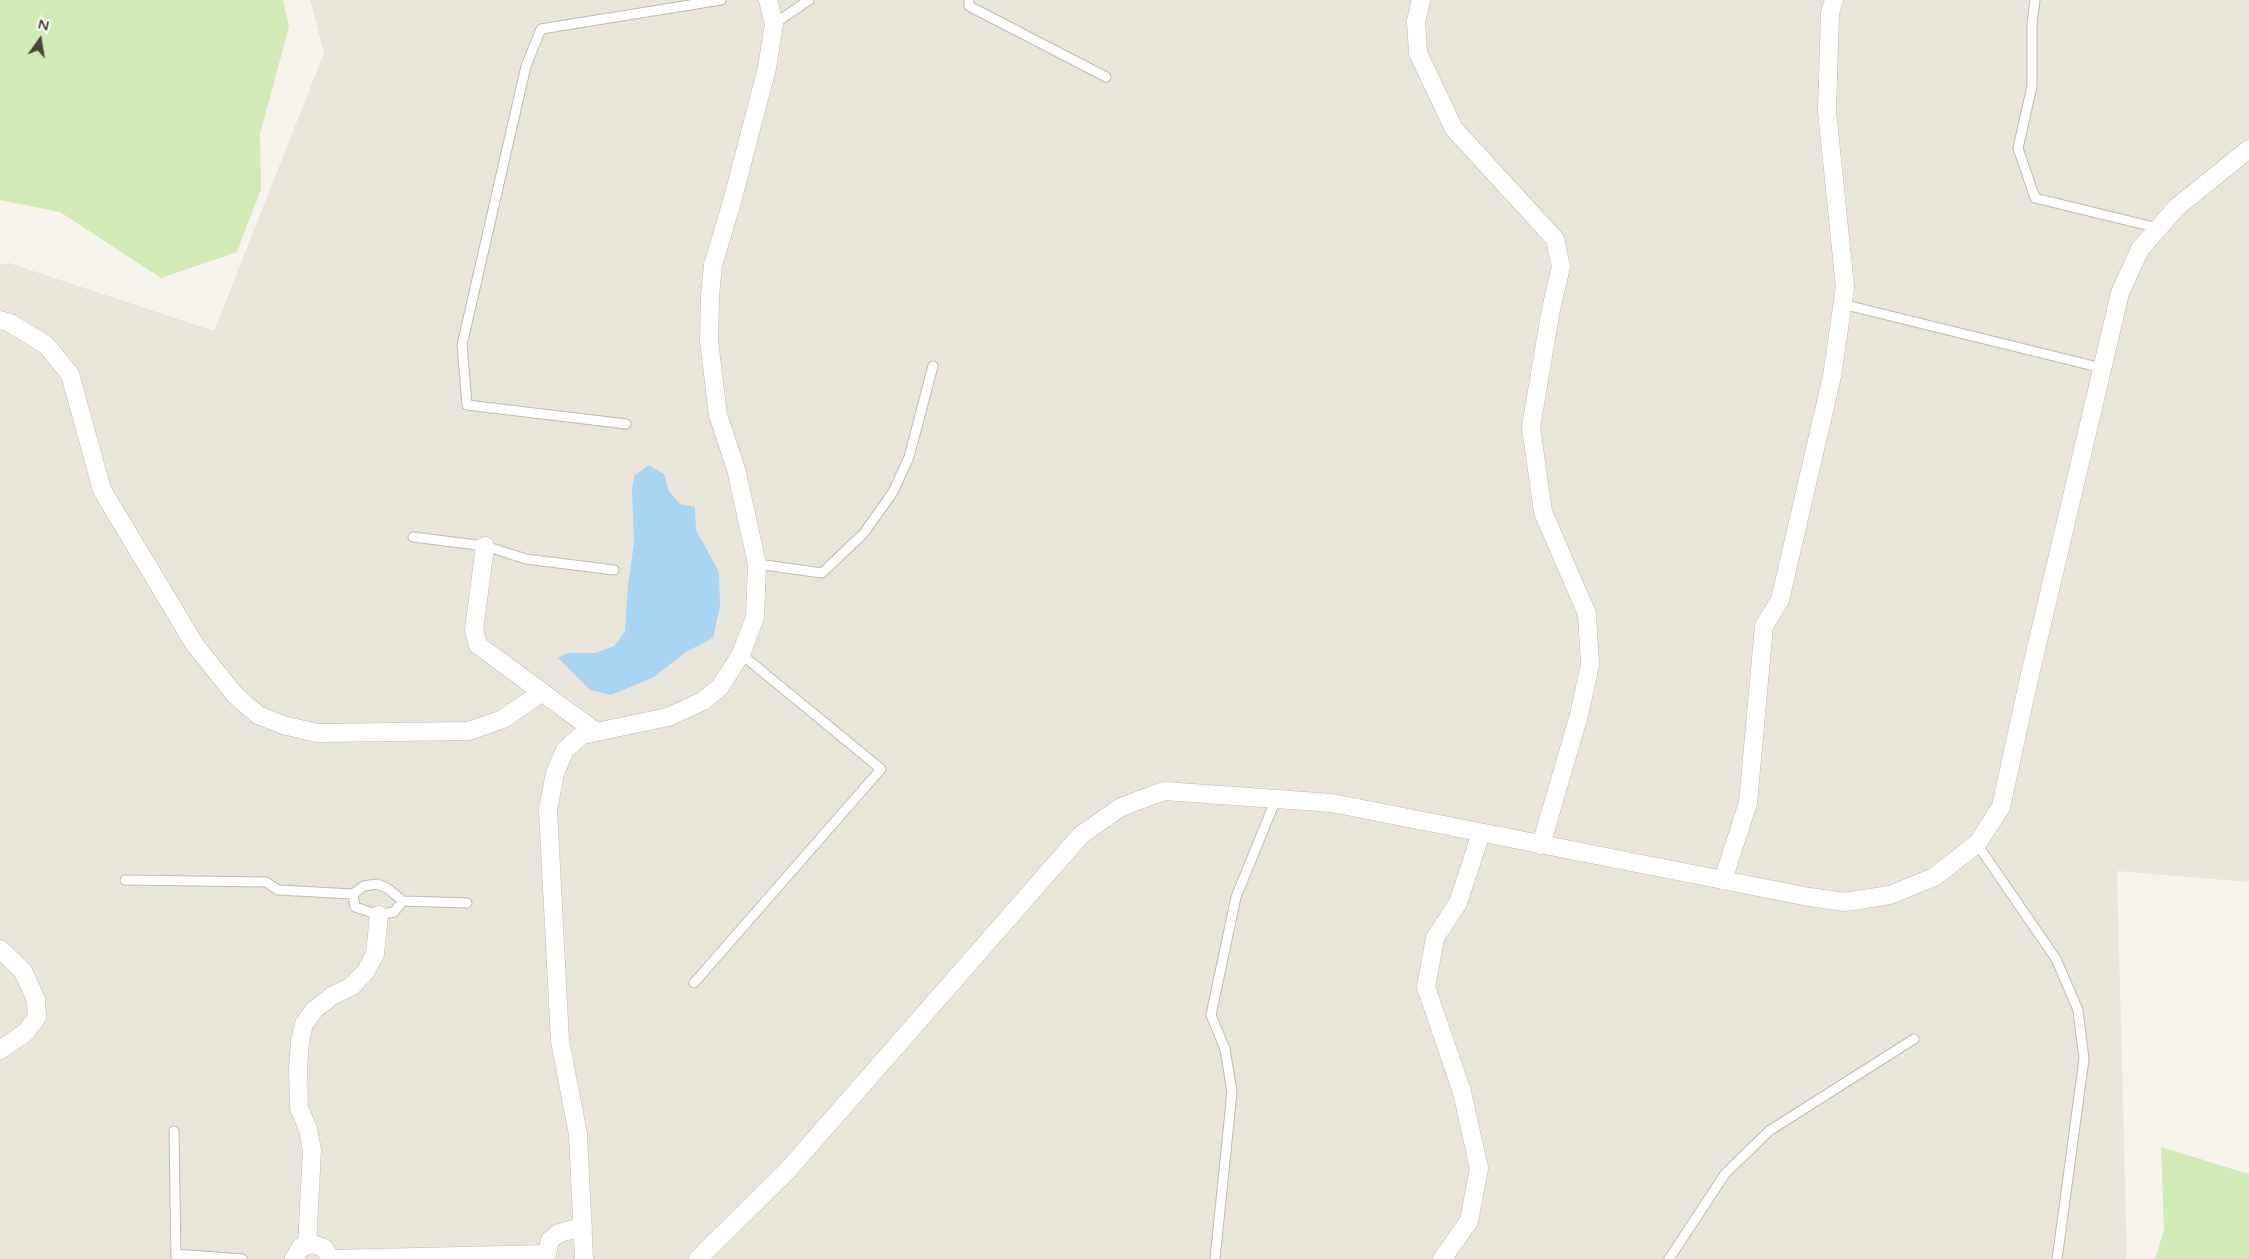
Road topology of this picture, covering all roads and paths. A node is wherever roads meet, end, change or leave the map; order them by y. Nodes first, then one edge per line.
1 (721, 0) edge
2 (768, 0) edge
3 (809, 0) edge
4 (970, 0) edge
5 (1421, 0) edge
6 (1834, 0) edge
7 (2035, 0) edge
8 (774, 24) junction
9 (1106, 77) dead end
10 (2249, 149) edge
11 (2158, 228) junction
12 (1842, 304) junction
13 (0, 320) edge
14 (933, 366) dead end
15 (2102, 368) junction
16 (626, 424) dead end
17 (413, 537) dead end
18 (485, 546) junction
19 (757, 564) junction
20 (614, 570) dead end
21 (741, 654) junction
22 (542, 692) junction
23 (596, 732) junction
24 (1276, 799) junction
25 (1481, 832) junction
26 (1542, 844) junction
27 (1977, 844) junction
28 (125, 880) dead end
29 (1723, 880) junction
30 (353, 894) junction
31 (403, 901) junction
32 (467, 904) dead end
33 (379, 915) junction
34 (0, 949) edge
35 (694, 983) dead end
36 (1914, 1039) dead end
37 (0, 1050) edge
38 (174, 1131) dead end
39 (583, 1227) junction
40 (307, 1245) junction
41 (176, 1256) edge
42 (548, 1257) edge
43 (242, 1259) edge
44 (294, 1259) edge
45 (331, 1259) edge
46 (584, 1259) edge
47 (698, 1259) edge
48 (1215, 1259) edge
49 (1442, 1259) edge
50 (1669, 1259) edge
51 (2057, 1259) edge

1 - 16 lane
2 - 8 street
3 - 8 lane
4 - 9 lane
5 - 26 street
6 - 12 street
7 - 11 lane
8 - 19 street
10 - 11 street
11 - 15 street
12 - 15 lane
12 - 29 street
13 - 22 street
14 - 19 lane
15 - 27 street
17 - 18 lane
18 - 20 lane
18 - 22 street
19 - 21 street
21 - 23 street
21 - 35 lane
22 - 23 street
23 - 39 street
24 - 25 street
24 - 47 street
24 - 48 lane
25 - 26 street
25 - 49 street
26 - 29 street
27 - 29 street
27 - 51 lane
28 - 30 lane
30 - 31 lane
30 - 33 lane
31 - 32 lane
31 - 33 lane
33 - 40 street
34 - 37 street
36 - 50 lane
38 - 41 lane
39 - 42 street
39 - 46 street
40 - 44 street
40 - 45 street
41 - 43 lane
42 - 45 street

